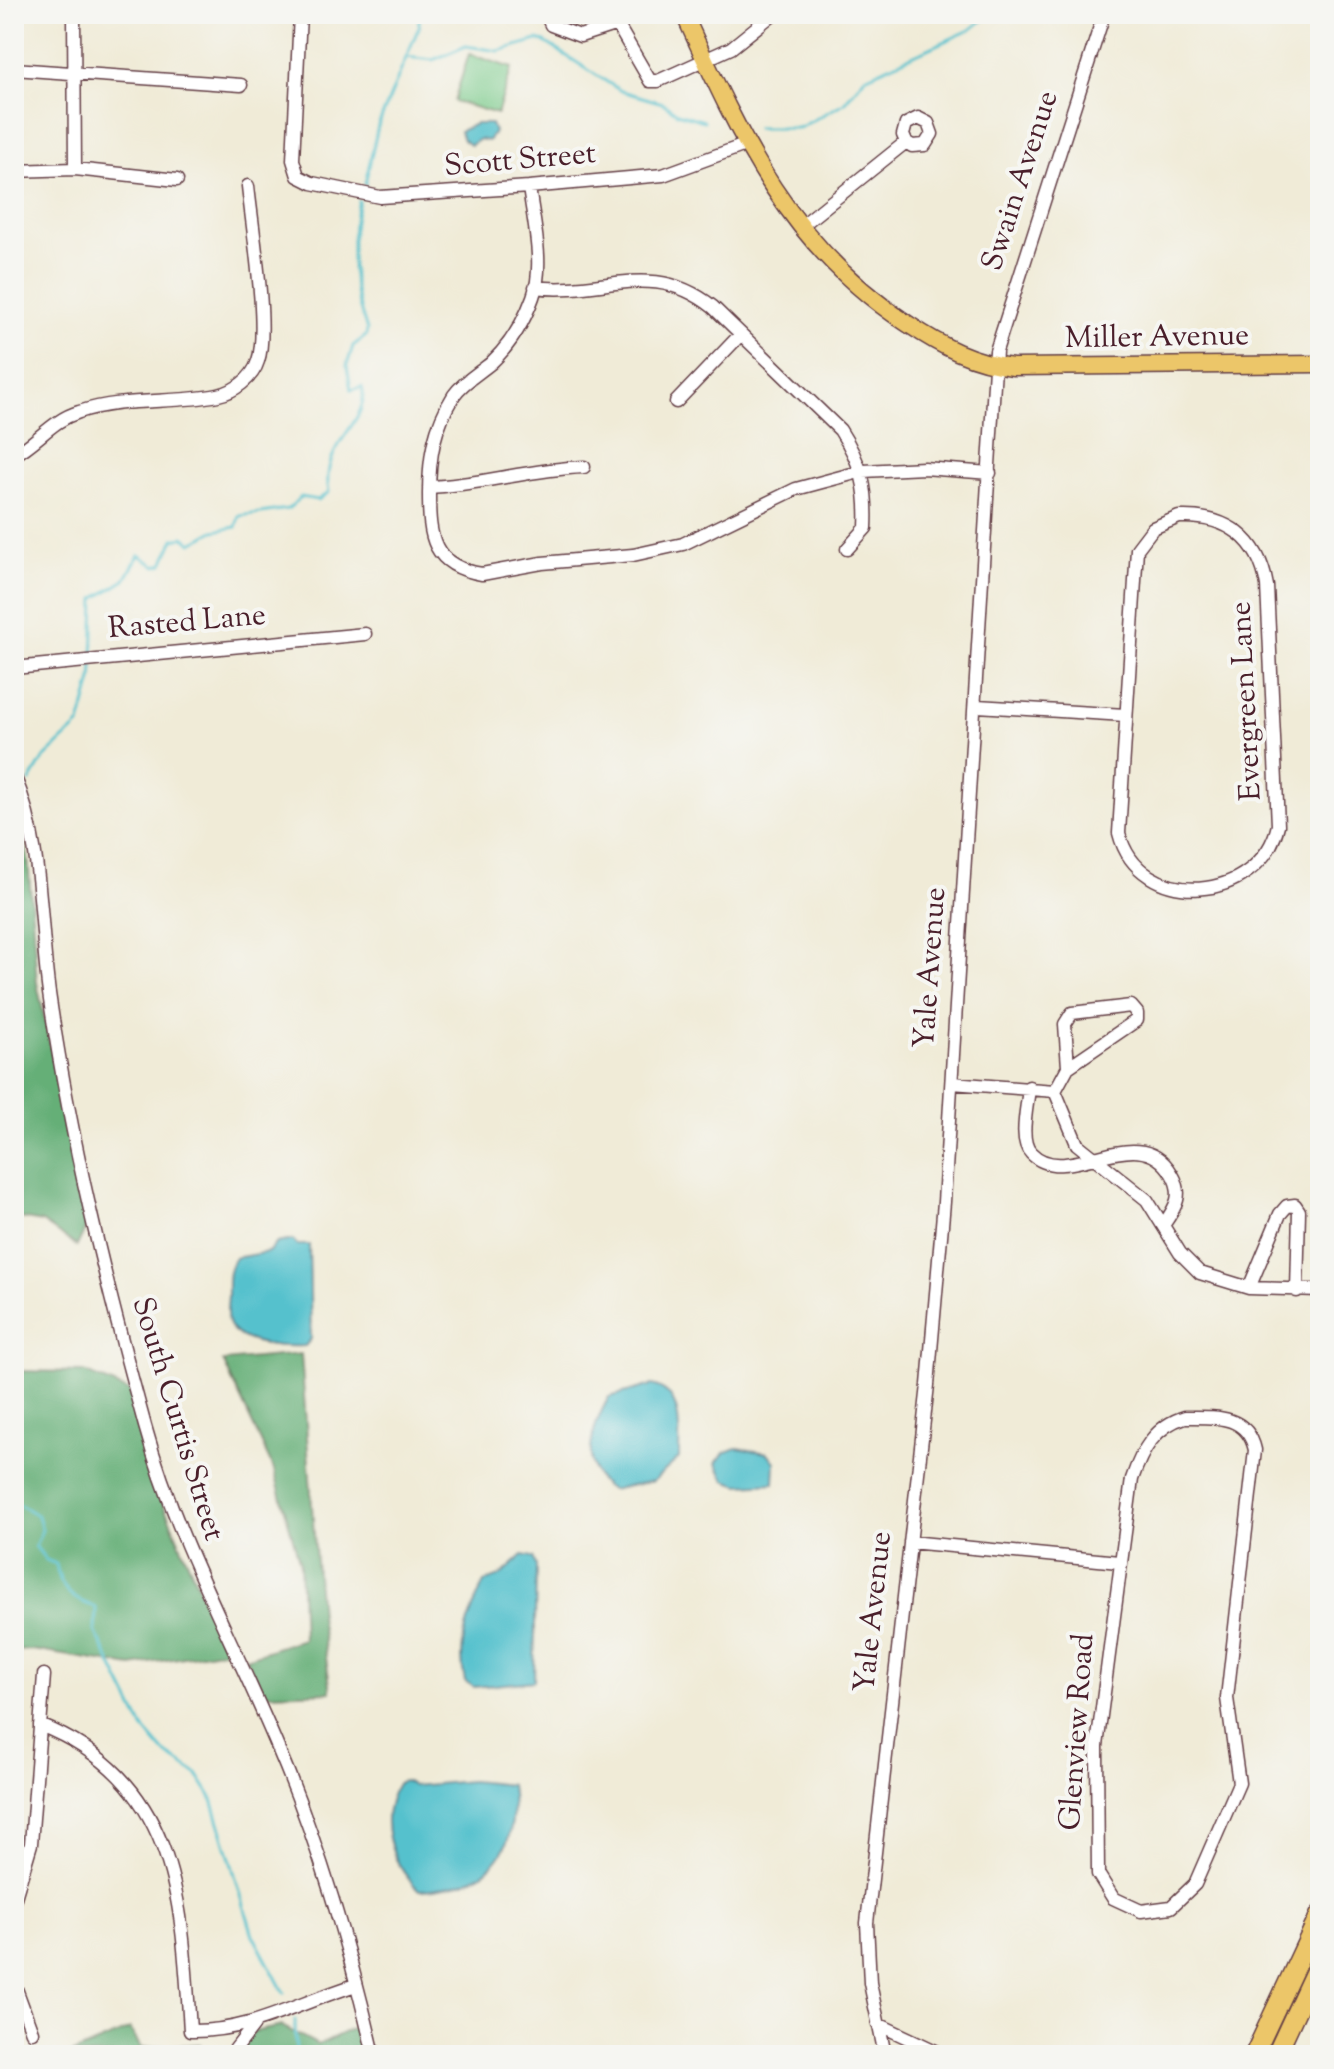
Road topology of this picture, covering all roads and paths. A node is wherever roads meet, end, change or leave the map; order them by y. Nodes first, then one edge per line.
1 (74, 14) edge
2 (300, 14) edge
3 (546, 14) edge
4 (684, 14) edge
5 (773, 14) edge
6 (1104, 14) edge
7 (705, 61) junction
8 (14, 69) edge
9 (73, 73) junction
10 (241, 85) dead end
11 (906, 142) dead end
12 (745, 145) junction
13 (75, 169) junction
14 (14, 171) edge
15 (177, 180) dead end
16 (248, 186) dead end
17 (529, 187) junction
18 (800, 227) junction
19 (535, 287) junction
20 (741, 334) junction
21 (1320, 364) edge
22 (995, 365) junction
23 (676, 402) dead end
24 (14, 455) edge
25 (584, 467) dead end
26 (863, 471) junction
27 (990, 473) junction
28 (429, 487) junction
29 (847, 549) dead end
30 (365, 634) dead end
31 (14, 668) edge
32 (977, 706) junction
33 (1125, 715) junction
34 (14, 775) edge
35 (1068, 1067) junction
36 (952, 1083) junction
37 (1029, 1087) junction
38 (1055, 1091) junction
39 (1091, 1159) junction
40 (1164, 1224) junction
41 (1249, 1288) junction
42 (1320, 1290) edge
43 (1297, 1291) junction
44 (910, 1542) junction
45 (1119, 1562) junction
46 (44, 1675) dead end
47 (40, 1725) junction
48 (14, 1901) edge
49 (1320, 1914) edge
50 (1320, 1960) edge
51 (14, 1983) edge
52 (356, 1985) junction
53 (878, 2024) junction
54 (254, 2025) junction
55 (32, 2032) dead end
56 (231, 2055) edge
57 (374, 2055) edge
58 (885, 2055) edge
59 (944, 2055) edge
60 (1254, 2055) edge
61 (1276, 2055) edge

1 - 9 street
2 - 17 street, Scott Street
3 - 7 street
4 - 7 main road
5 - 7 street
6 - 22 street, Swain Avenue
7 - 12 main road
8 - 9 street
9 - 10 street
9 - 13 street
11 - 18 street
12 - 17 street, Scott Street
12 - 18 main road
13 - 14 street
13 - 15 street
16 - 24 street
17 - 19 street
18 - 22 main road
19 - 20 street
19 - 28 street
20 - 23 street
20 - 26 street
21 - 22 main road, Miller Avenue
22 - 27 street, Yale Avenue
25 - 28 street
26 - 27 street
26 - 28 street
26 - 29 street
27 - 32 street, Yale Avenue
30 - 31 street, Rasted Lane
32 - 33 street
32 - 36 street, Yale Avenue
33 - 33 street, Evergreen Lane
34 - 52 street, South Curtis Street
35 - 35 street
35 - 38 street
36 - 37 street
36 - 44 street, Yale Avenue
37 - 38 street
37 - 39 street
38 - 39 street
39 - 40 street
39 - 40 street
40 - 41 street
41 - 43 street
41 - 43 street
42 - 43 street
44 - 45 street
44 - 53 street, Yale Avenue
45 - 45 street, Glenview Road
46 - 47 street
47 - 48 street
47 - 54 street
49 - 60 highway
50 - 61 highway
51 - 55 street
52 - 54 street
52 - 57 street, South Curtis Street
53 - 58 street, Yale Avenue
53 - 59 street
54 - 56 street

